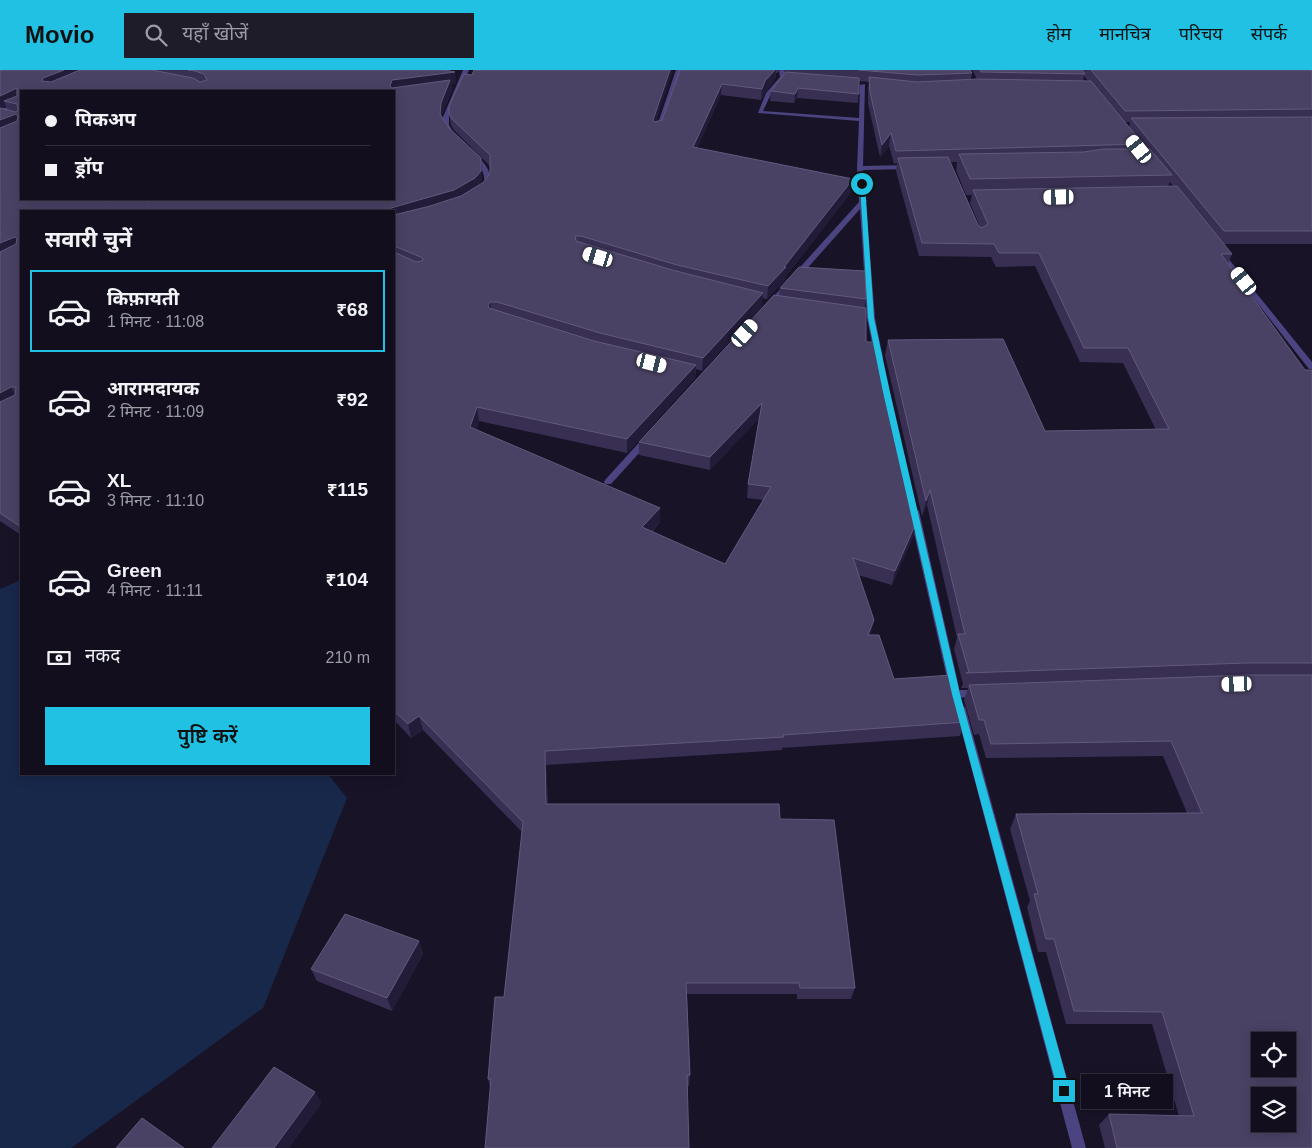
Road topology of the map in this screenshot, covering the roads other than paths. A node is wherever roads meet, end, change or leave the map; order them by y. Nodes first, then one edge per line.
1 (466, 70) edge
2 (678, 70) edge
3 (688, 71) edge
4 (783, 73) edge
5 (774, 76) dead end
6 (792, 78) edge
7 (864, 85) dead end
8 (459, 87) junction
9 (450, 88) edge
10 (20, 103) edge
11 (0, 113) edge
12 (7, 116) edge
13 (862, 120) junction
14 (657, 131) edge
15 (455, 138) edge
16 (468, 150) edge
17 (919, 167) edge
18 (860, 168) junction
19 (481, 192) edge
20 (864, 201) junction
21 (1217, 247) edge
22 (762, 302) edge
23 (770, 304) junction
24 (779, 306) edge
25 (764, 311) edge
26 (881, 364) edge
27 (1312, 367) edge
28 (654, 432) edge
29 (608, 482) dead end
30 (911, 499) edge
31 (995, 693) edge
32 (956, 694) junction
33 (1079, 1148) edge

1 - 8 street
2 - 3 street
2 - 14 street
4 - 5 street
4 - 6 street
4 - 13 street
7 - 13 street
8 - 9 street
8 - 15 street
10 - 11 street
11 - 12 street
13 - 18 street
16 - 19 street
17 - 18 street
18 - 20 street
20 - 23 street
20 - 26 street
21 - 27 street
22 - 23 street
23 - 24 street
23 - 25 street
28 - 29 street
30 - 32 street
31 - 32 street
32 - 33 street

